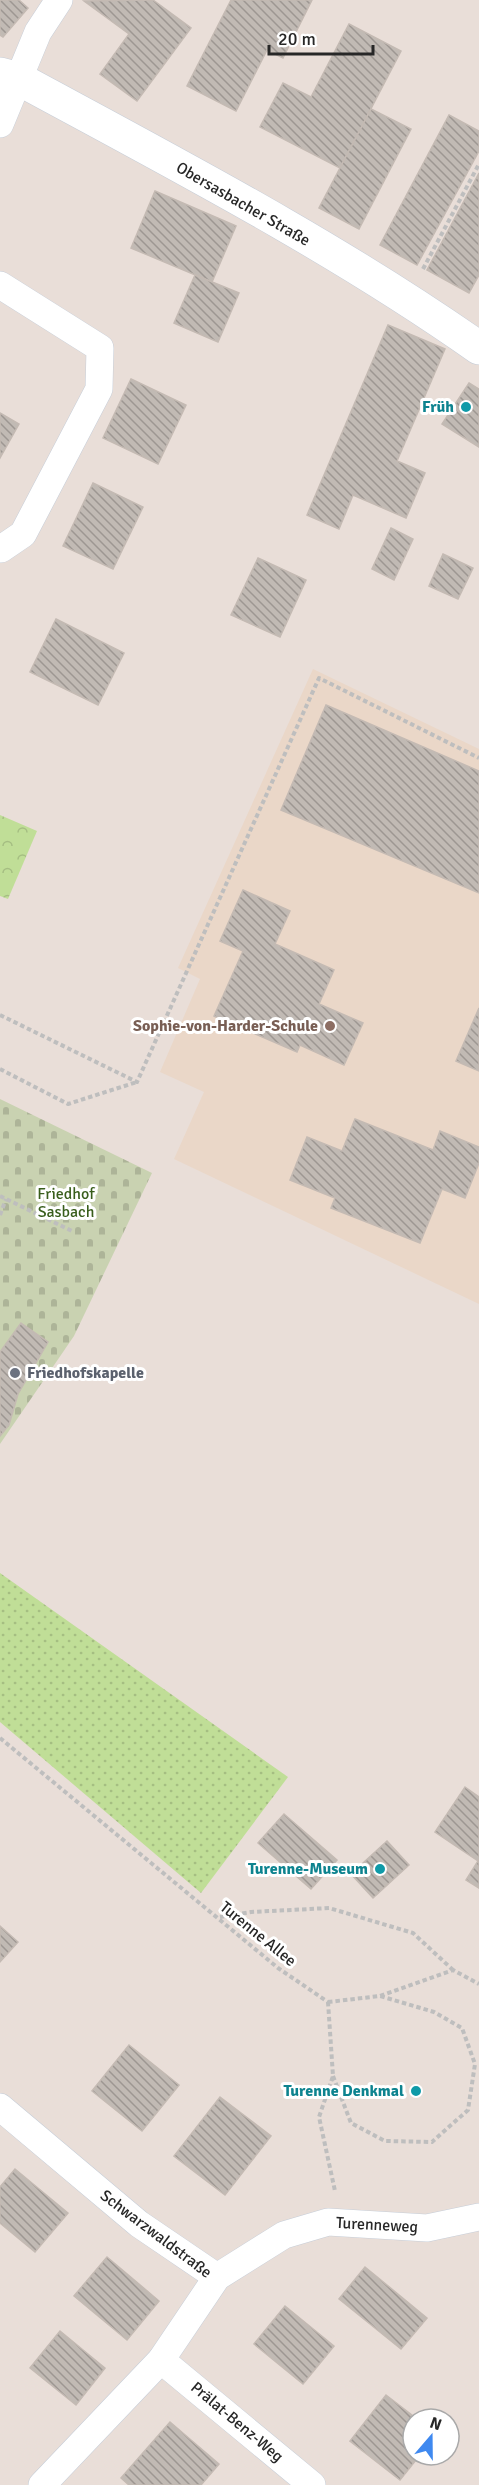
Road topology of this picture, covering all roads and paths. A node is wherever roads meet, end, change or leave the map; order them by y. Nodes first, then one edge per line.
1 (59, 0) edge
2 (9, 77) edge
3 (0, 124) edge
4 (479, 164) edge
5 (0, 285) edge
6 (408, 298) junction
7 (479, 348) edge
8 (1, 549) edge
9 (479, 758) edge
10 (0, 1015) edge
11 (0, 1070) edge
12 (137, 1082) junction
13 (0, 1196) edge
14 (6, 1199) junction
15 (0, 1215) edge
16 (74, 1232) dead end
17 (0, 1738) edge
18 (219, 1917) junction
19 (453, 1970) junction
20 (479, 1984) edge
21 (380, 1996) junction
22 (328, 2002) junction
23 (333, 2076) junction
24 (0, 2107) edge
25 (479, 2217) edge
26 (327, 2222) junction
27 (217, 2277) junction
28 (161, 2360) junction
29 (42, 2485) edge
30 (312, 2485) edge

1 - 2 street
2 - 3 street
2 - 6 street, Obersasbacher Straße
4 - 6 path
5 - 8 street
6 - 7 street, Obersasbacher Straße
9 - 12 path
10 - 12 path
11 - 12 path
13 - 14 path
14 - 15 path
14 - 16 path
17 - 18 path, Turenne Allee
18 - 19 path
18 - 22 path, Turenne Allee
19 - 20 path
19 - 21 path
21 - 22 path
21 - 23 path
22 - 23 path
23 - 26 path
24 - 27 street, Schwarzwaldstraße
25 - 26 street, Turenneweg
26 - 27 street, Turenneweg
27 - 28 street, Schwarzwaldstraße
28 - 29 street, Schwarzwaldstraße
28 - 30 street, Prälat-Benz-Weg

